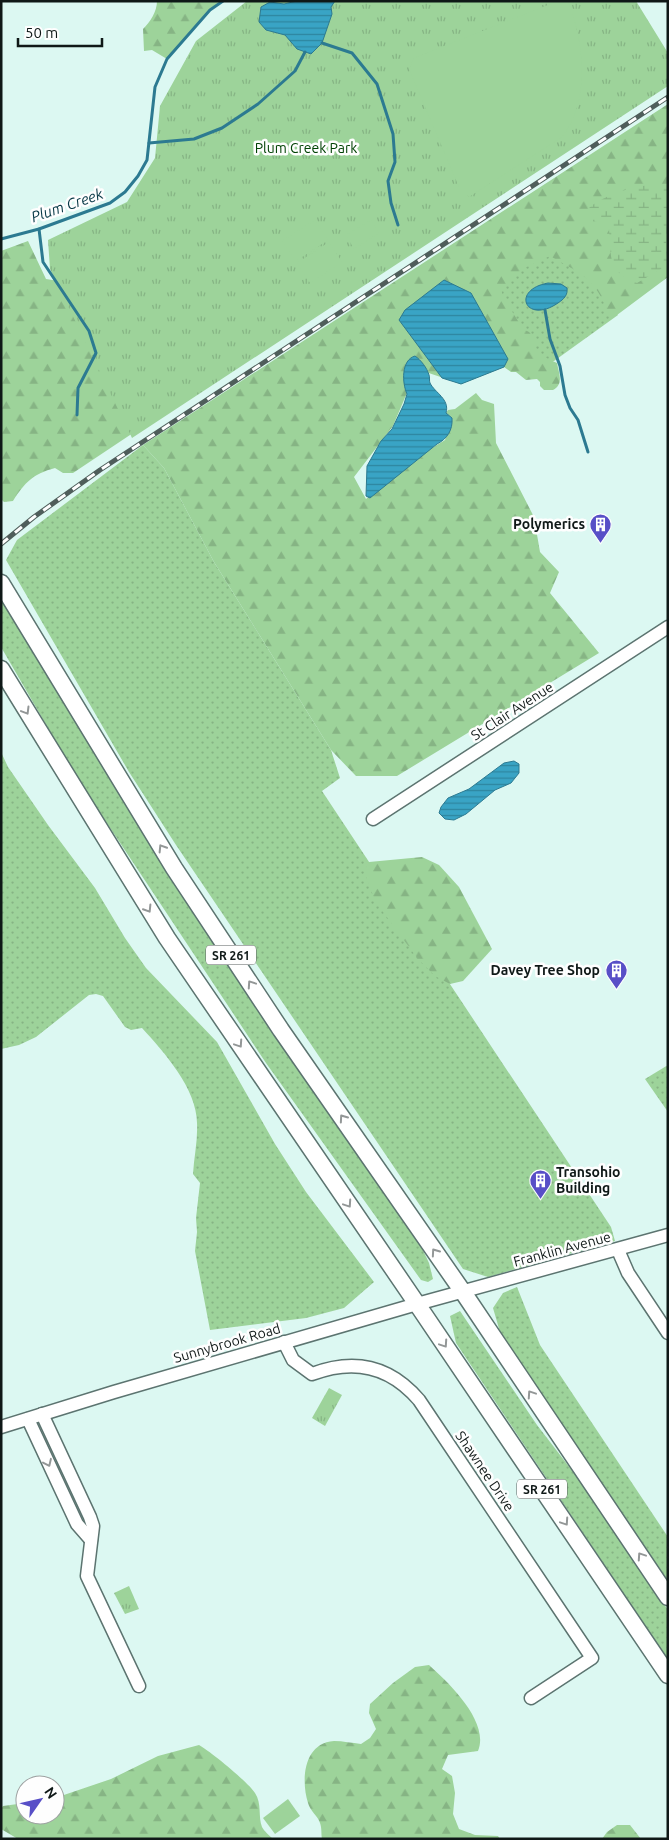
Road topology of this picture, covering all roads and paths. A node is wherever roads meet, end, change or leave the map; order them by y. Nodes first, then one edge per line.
1 (1, 583) edge
2 (668, 627) edge
3 (1, 669) edge
4 (373, 819) dead end
5 (668, 1235) edge
6 (618, 1250) junction
7 (463, 1292) junction
8 (417, 1304) junction
9 (668, 1333) edge
10 (284, 1342) junction
11 (42, 1414) junction
12 (28, 1419) junction
13 (1, 1427) edge
14 (92, 1540) junction
15 (668, 1597) edge
16 (668, 1675) edge
17 (139, 1686) dead end
18 (531, 1698) dead end

7 -> 1 main road, SR 261
2 - 4 street, St Clair Avenue
3 -> 8 main road, SR 261
5 - 6 street, Franklin Avenue
6 - 7 street, Franklin Avenue
6 - 9 street
7 - 8 street, Sunnybrook Road
15 -> 7 main road, SR 261
8 - 10 street, Sunnybrook Road
8 -> 16 main road, SR 261
10 - 11 street, Sunnybrook Road
10 - 18 street, Shawnee Drive
11 - 12 street, Sunnybrook Road
11 - 14 street
12 - 13 street, Sunnybrook Road
12 -> 14 street
14 - 17 street

